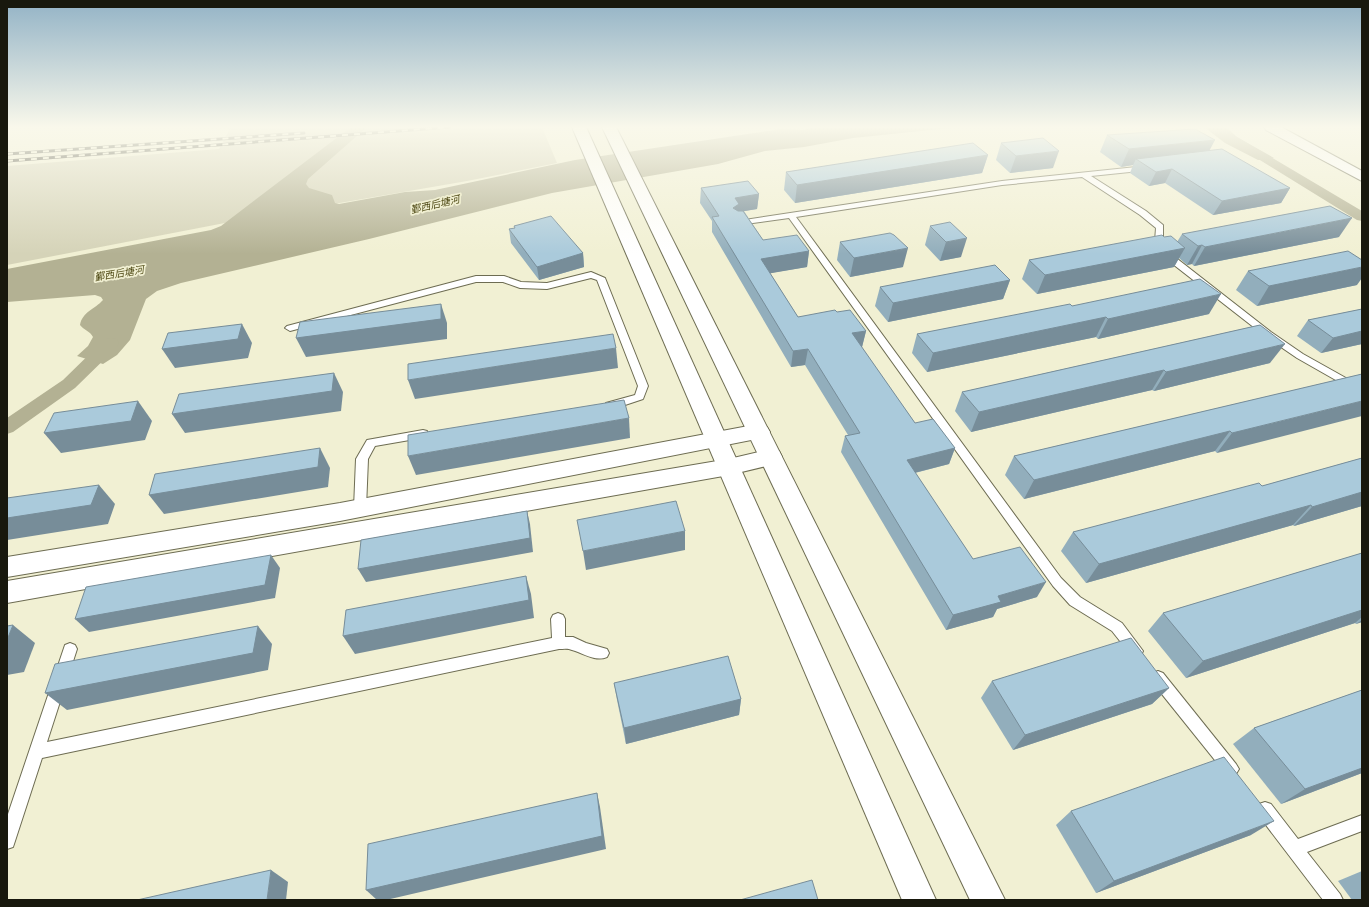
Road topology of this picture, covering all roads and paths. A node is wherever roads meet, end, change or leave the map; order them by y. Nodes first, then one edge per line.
1 (598, 169) edge
2 (630, 169) edge
3 (1130, 169) edge
4 (1348, 169) edge
5 (1084, 174) junction
6 (1362, 177) edge
7 (791, 215) junction
8 (738, 223) edge
9 (290, 328) dead end
10 (1362, 392) edge
11 (602, 407) edge
12 (759, 432) junction
13 (431, 433) edge
14 (718, 441) junction
15 (771, 457) junction
16 (729, 467) junction
17 (360, 508) junction
18 (7, 567) edge
19 (7, 592) edge
20 (558, 619) dead end
21 (559, 643) junction
22 (70, 649) dead end
23 (602, 653) dead end
24 (1142, 658) edge
25 (1151, 670) edge
26 (36, 752) junction
27 (1241, 781) edge
28 (1256, 799) edge
29 (1362, 823) edge
30 (7, 841) edge
31 (1296, 848) junction
32 (919, 900) edge
33 (988, 900) edge
34 (1334, 900) edge

1 - 14 street
2 - 12 street
3 - 5 lane
4 - 6 street
5 - 7 lane
5 - 10 lane
7 - 8 lane
7 - 24 lane
9 - 11 lane
12 - 14 street
12 - 15 street
13 - 17 lane
14 - 16 street
14 - 17 street
15 - 16 street
15 - 33 street
16 - 19 street
16 - 32 street
17 - 18 street
20 - 21 lane
21 - 23 lane
21 - 26 lane
22 - 26 lane
25 - 27 lane
26 - 30 lane
28 - 31 lane
29 - 31 lane
31 - 34 lane

